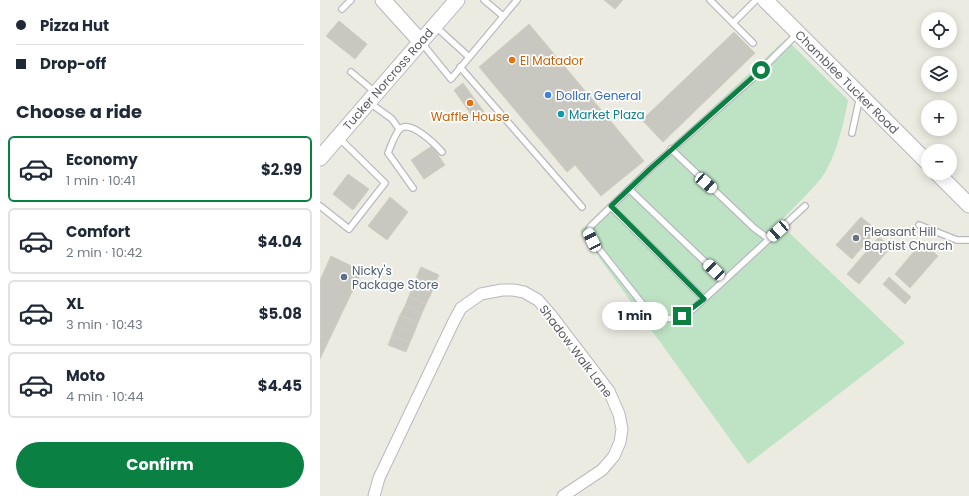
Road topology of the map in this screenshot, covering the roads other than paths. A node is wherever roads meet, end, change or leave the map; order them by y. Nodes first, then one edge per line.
1 (351, 0) edge
2 (384, 0) edge
3 (457, 0) edge
4 (484, 0) edge
5 (516, 0) edge
6 (710, 0) edge
7 (756, 0) edge
8 (765, 0) edge
9 (342, 9) dead end
10 (503, 16) junction
11 (733, 23) junction
12 (435, 26) junction
13 (798, 33) junction
14 (421, 42) junction
15 (753, 43) dead end
16 (469, 57) junction
17 (460, 67) junction
18 (351, 72) dead end
19 (860, 95) junction
20 (372, 98) junction
21 (399, 129) junction
22 (852, 133) dead end
23 (338, 137) junction
24 (672, 149) junction
25 (442, 152) dead end
26 (921, 157) edge
27 (320, 158) edge
28 (944, 180) edge
29 (413, 188) dead end
30 (630, 189) junction
31 (969, 205) edge
32 (320, 206) edge
33 (611, 206) junction
34 (805, 206) dead end
35 (582, 207) dead end
36 (919, 225) dead end
37 (769, 239) junction
38 (969, 240) edge
39 (724, 280) junction
40 (704, 299) junction
41 (374, 496) edge
42 (563, 496) edge

1 - 9 lane
2 - 14 main road
3 - 12 main road, Tucker Norcross Road
4 - 10 lane
5 - 10 lane
6 - 11 lane
7 - 11 lane
8 - 13 main road, Chamblee Tucker Road
10 - 16 lane
11 - 15 lane
12 - 14 main road, Tucker Norcross Road
12 - 16 lane
13 - 19 main road, Chamblee Tucker Road
13 - 24 lane
14 - 17 lane
14 - 20 main road, Tucker Norcross Road
16 - 17 lane
17 - 35 lane
18 - 20 lane
19 - 22 lane
19 - 26 main road, Chamblee Tucker Road
20 - 21 lane
20 - 23 main road, Tucker Norcross Road
21 - 25 lane
21 - 29 lane
23 - 27 main road, Tucker Norcross Road
23 - 32 lane
24 - 30 lane
24 - 37 lane
28 - 31 main road
30 - 33 lane
30 - 39 lane
33 - 40 lane
33 - 40 lane
34 - 37 lane
36 - 38 lane
37 - 39 lane
39 - 40 lane
41 - 42 street, Shadow Walk Lane

